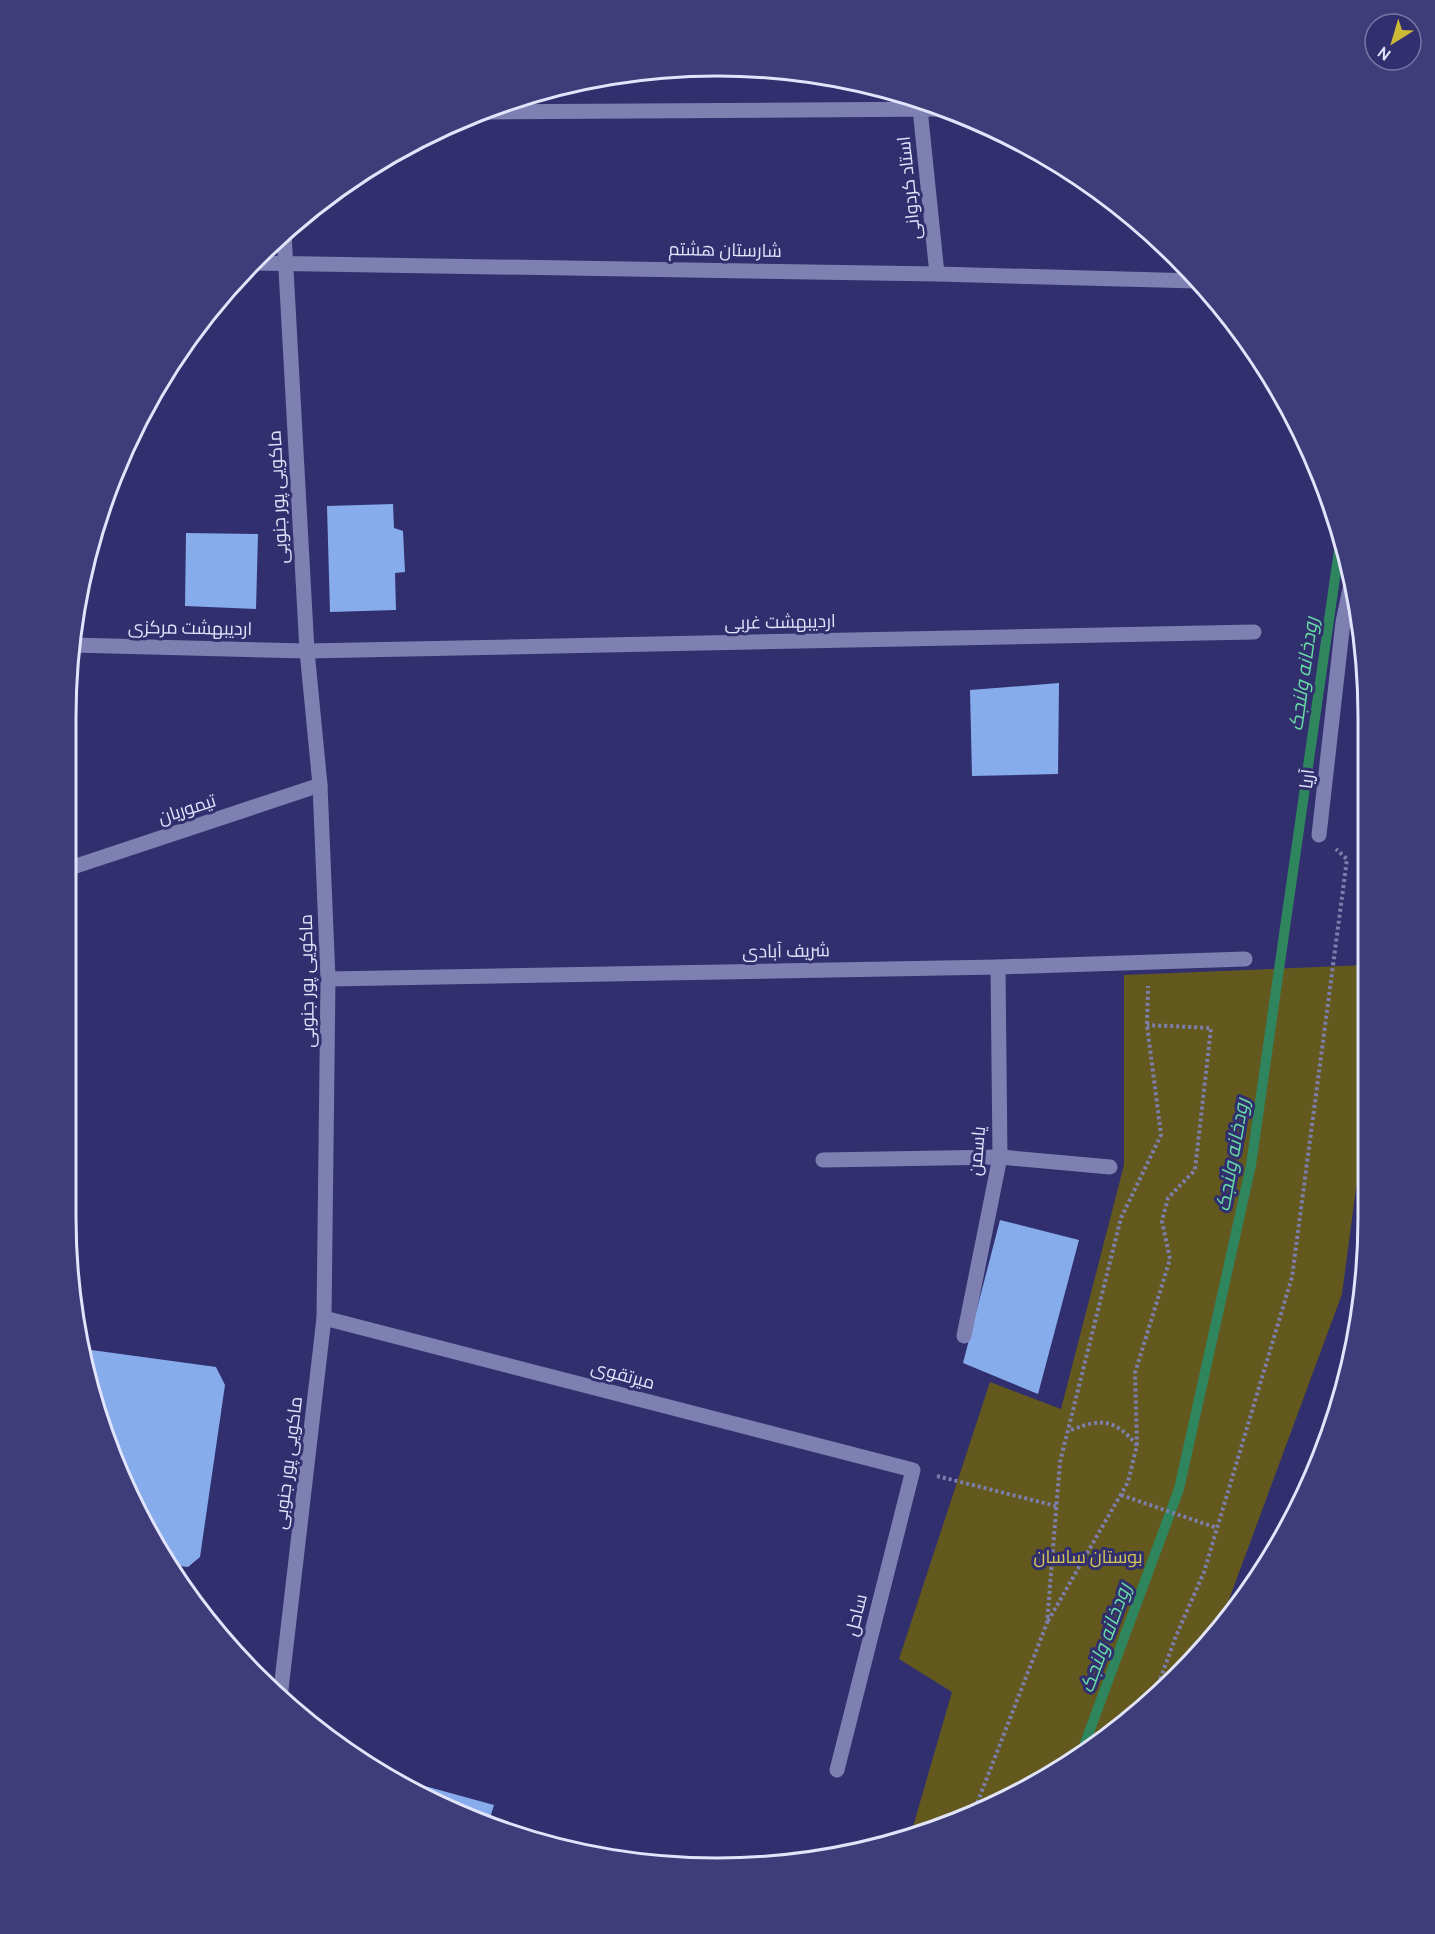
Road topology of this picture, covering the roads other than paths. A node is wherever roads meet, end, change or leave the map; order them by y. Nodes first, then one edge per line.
1 (903, 104) edge
2 (921, 110) edge
3 (509, 112) edge
4 (284, 246) edge
5 (285, 262) junction
6 (266, 263) edge
7 (937, 274) junction
8 (1186, 281) edge
9 (1347, 601) edge
10 (1254, 632) dead end
11 (81, 645) edge
12 (307, 651) junction
13 (320, 785) junction
14 (1319, 835) road end
15 (76, 866) edge
16 (1245, 958) dead end
17 (998, 967) junction
18 (328, 979) junction
19 (1000, 1157) junction
20 (823, 1160) dead end
21 (1110, 1167) dead end
22 (324, 1318) junction
23 (964, 1336) dead end
24 (913, 1470) joint
25 (281, 1686) edge
26 (837, 1770) dead end

1 - 3 street
2 - 7 street, استاد کردوانی
4 - 5 street, ماکویی‌ پور جنوبی
5 - 6 street, شارستان هشتم
5 - 7 street, شارستان هشتم
5 - 12 street, ماکویی‌ پور جنوبی
7 - 8 street, شارستان هشتم
9 - 14 street, آریا
10 - 12 street, اردیبهشت غربی
11 - 12 street, اردیبهشت مرکزی
12 - 13 street, ماکویی‌ پور جنوبی
13 - 15 street, تیموریان
13 - 18 street, ماکویی‌ پور جنوبی
16 - 17 street, شریف آبادی
17 - 18 street, شریف آبادی
17 - 19 street, یاسمن
18 - 22 street, ماکویی‌ پور جنوبی
19 - 20 street
19 - 21 street
19 - 23 street, یاسمن
22 - 24 street, میرتقوی
22 - 25 street, ماکویی‌ پور جنوبی
24 - 26 street, ساحل

